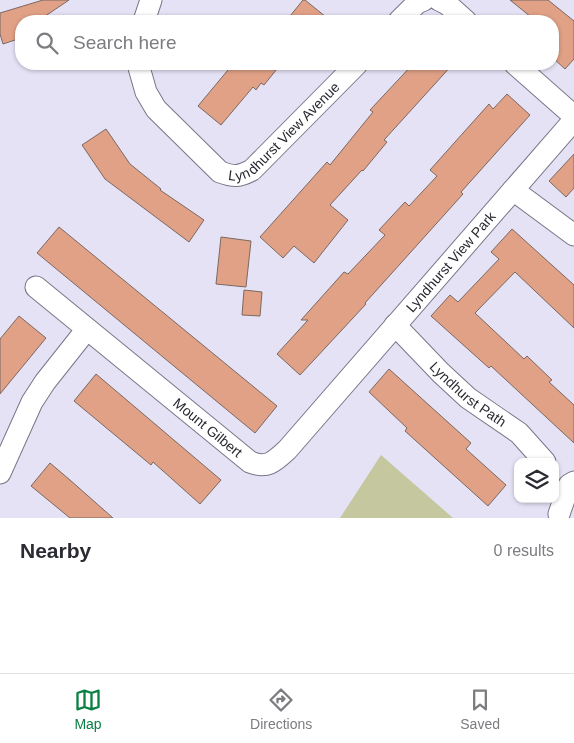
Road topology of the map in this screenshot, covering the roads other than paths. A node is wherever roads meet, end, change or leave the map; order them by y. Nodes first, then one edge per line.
1 (151, 0) edge
2 (424, 0) edge
3 (439, 0) edge
4 (146, 15) edge
5 (405, 15) edge
6 (459, 15) edge
7 (140, 70) edge
8 (351, 70) edge
9 (522, 70) edge
10 (574, 116) edge
11 (574, 120) edge
12 (513, 190) junction
13 (574, 235) edge
14 (36, 287) dead end
15 (395, 325) junction
16 (87, 329) junction
17 (326, 404) joint
18 (541, 458) edge
19 (0, 473) edge
20 (566, 480) edge
21 (559, 514) dead end

1 - 4 street
2 - 5 street
3 - 6 street
7 - 8 street, Lyndhurst View Avenue
9 - 10 street
11 - 12 street, Lyndhurst View Park
12 - 13 street
12 - 15 street, Lyndhurst View Park
14 - 16 street, Mount Gilbert
15 - 17 street, Lyndhurst View Park
15 - 18 street, Lyndhurst Path
16 - 17 street, Mount Gilbert
16 - 19 street
20 - 21 street

